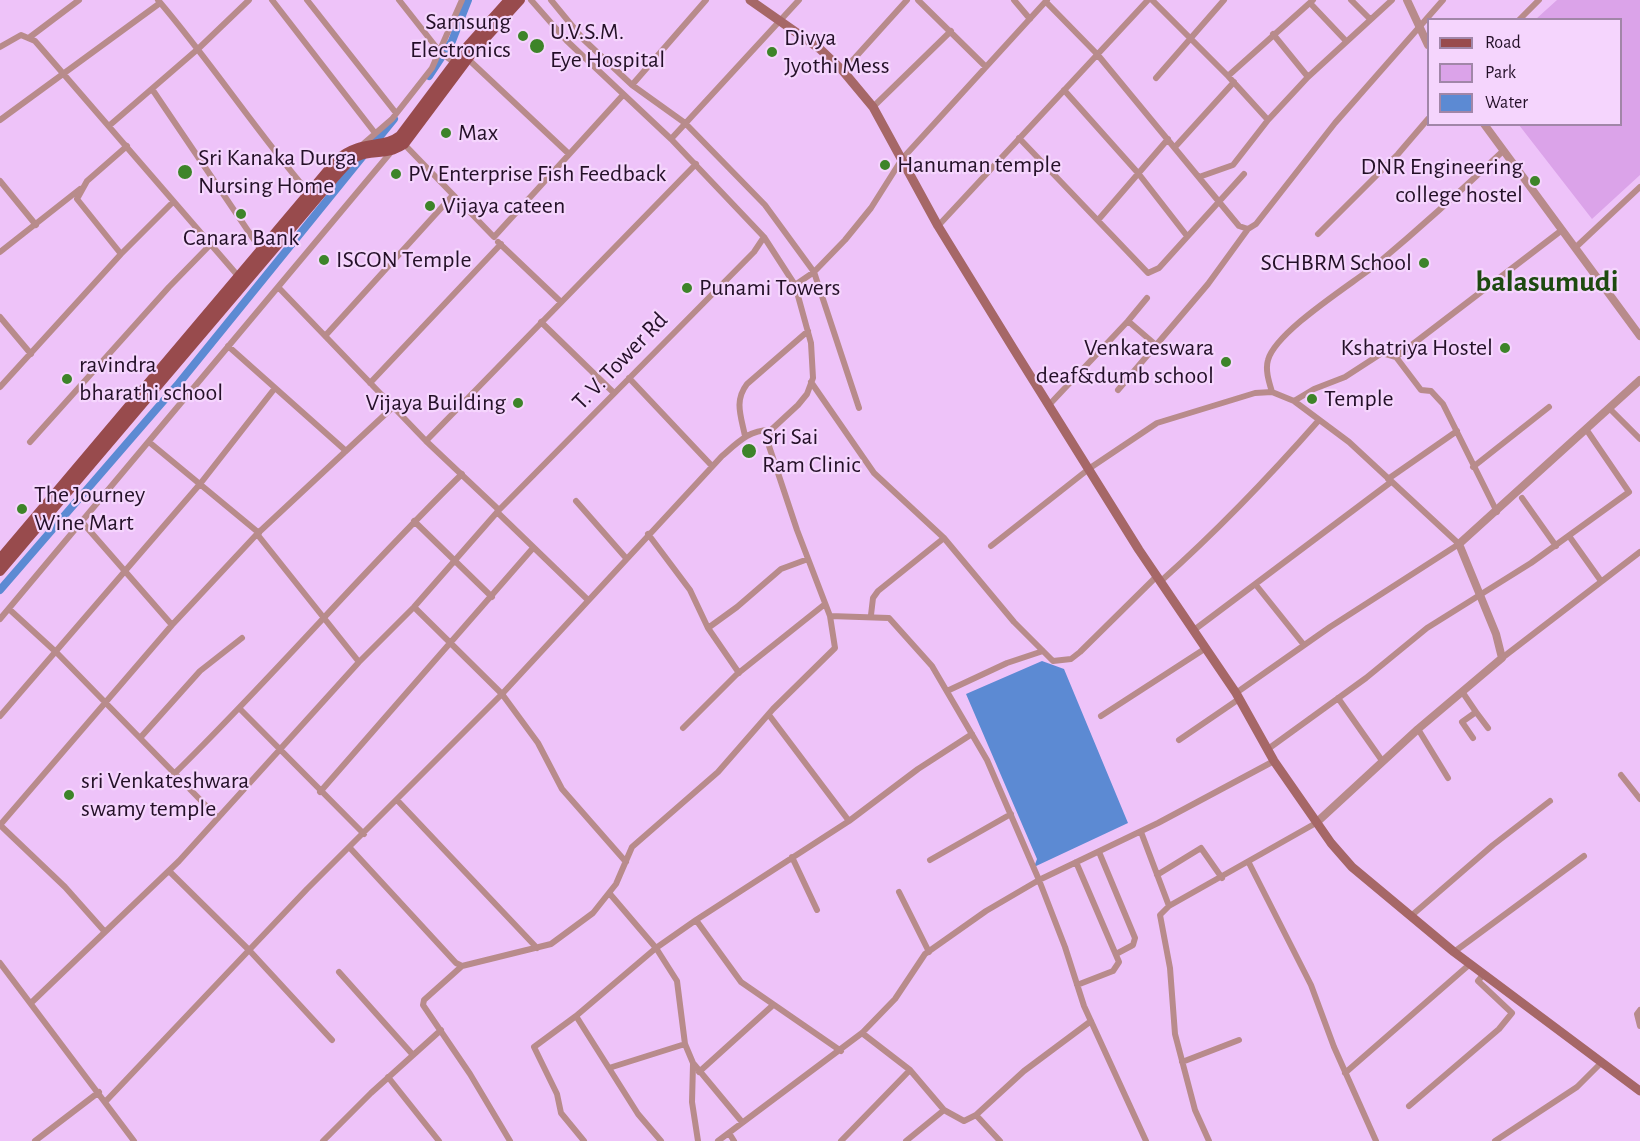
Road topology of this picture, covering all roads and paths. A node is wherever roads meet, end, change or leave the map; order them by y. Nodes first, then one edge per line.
1 (79, 0) edge
2 (249, 0) edge
3 (272, 0) edge
4 (307, 0) edge
5 (399, 0) edge
6 (462, 0) edge
7 (509, 0) edge
8 (520, 0) edge
9 (531, 0) edge
10 (551, 0) edge
11 (706, 0) edge
12 (750, 0) edge
13 (799, 0) edge
14 (907, 0) edge
15 (918, 0) edge
16 (1014, 0) edge
17 (1150, 0) edge
18 (1224, 0) edge
19 (1352, 0) edge
20 (1392, 0) edge
21 (1407, 0) edge
22 (1443, 0) edge
23 (1539, 0) edge
24 (159, 1) edge
25 (1047, 1) edge
26 (1311, 1) edge
27 (1521, 18) edge
28 (1030, 19) junction
29 (1370, 19) junction
30 (782, 21) junction
31 (1420, 23) junction
32 (951, 31) junction
33 (1273, 34) junction
34 (30, 37) junction
35 (1190, 41) junction
36 (1346, 41) junction
37 (1427, 42) edge
38 (0, 47) edge
39 (199, 48) junction
40 (441, 52) junction
41 (1097, 54) junction
42 (468, 58) junction
43 (454, 62) junction
44 (986, 67) junction
45 (843, 71) junction
46 (63, 74) junction
47 (1228, 76) junction
48 (1308, 77) junction
49 (1156, 78) dead end
50 (1234, 82) junction
51 (632, 85) junction
52 (152, 89) junction
53 (1064, 90) junction
54 (622, 95) junction
55 (873, 108) junction
56 (396, 113) junction
57 (0, 120) edge
58 (1268, 120) junction
59 (1427, 120) edge
60 (685, 123) junction
61 (110, 126) junction
62 (1485, 126) edge
63 (374, 138) junction
64 (1018, 138) junction
65 (671, 139) junction
66 (1168, 139) junction
67 (127, 146) junction
68 (393, 146) junction
69 (1175, 147) junction
70 (363, 150) junction
71 (1503, 151) junction
72 (569, 154) junction
73 (902, 159) junction
74 (696, 164) junction
75 (1138, 173) junction
76 (1244, 174) dead end
77 (1199, 177) junction
78 (0, 181) edge
79 (1640, 187) edge
80 (80, 189) junction
81 (453, 195) junction
82 (313, 197) junction
83 (1219, 201) junction
84 (173, 202) junction
85 (1099, 219) junction
86 (36, 225) junction
87 (938, 226) junction
88 (1248, 229) junction
89 (1562, 231) junction
90 (1318, 234) dead end
91 (1187, 236) junction
92 (494, 237) junction
93 (764, 237) junction
94 (211, 244) junction
95 (501, 244) junction
96 (1575, 248) junction
97 (261, 250) junction
98 (0, 252) edge
99 (121, 254) junction
100 (814, 272) junction
101 (243, 280) junction
102 (795, 285) junction
103 (278, 287) junction
104 (1147, 298) dead end
105 (561, 302) junction
106 (0, 317) edge
107 (1128, 321) junction
108 (541, 322) junction
109 (808, 331) junction
110 (325, 336) junction
111 (1640, 336) edge
112 (228, 346) junction
113 (1157, 346) junction
114 (31, 354) junction
115 (1396, 357) junction
116 (629, 378) junction
117 (1640, 380) edge
118 (811, 382) junction
119 (370, 383) junction
120 (0, 387) edge
121 (275, 388) junction
122 (1118, 390) dead end
123 (1272, 392) junction
124 (614, 393) junction
125 (1294, 401) junction
126 (1050, 405) junction
127 (393, 407) junction
128 (1549, 407) dead end
129 (859, 408) dead end
130 (1609, 408) junction
131 (1319, 420) junction
132 (1586, 429) junction
133 (771, 430) junction
134 (1457, 431) junction
135 (745, 436) junction
136 (1640, 440) edge
137 (426, 441) junction
138 (30, 442) dead end
139 (149, 442) junction
140 (346, 451) junction
141 (88, 463) junction
142 (712, 466) junction
143 (1473, 467) junction
144 (1090, 468) junction
145 (462, 474) junction
146 (1390, 481) junction
147 (200, 484) junction
148 (1522, 498) dead end
149 (576, 501) dead end
150 (498, 511) junction
151 (1497, 512) junction
152 (414, 521) junction
153 (82, 522) junction
154 (258, 533) junction
155 (648, 534) junction
156 (1569, 536) junction
157 (944, 538) junction
158 (1460, 544) junction
159 (990, 546) dead end
160 (1556, 546) junction
161 (533, 548) junction
162 (1640, 552) edge
163 (626, 558) junction
164 (0, 559) edge
165 (808, 560) junction
166 (454, 562) junction
167 (0, 571) edge
168 (125, 571) junction
169 (1159, 578) junction
170 (1601, 581) junction
171 (1256, 585) junction
172 (1480, 595) junction
173 (492, 597) junction
174 (588, 600) junction
175 (825, 604) junction
176 (414, 607) junction
177 (9, 609) junction
178 (871, 615) junction
179 (830, 616) junction
180 (0, 619) edge
181 (325, 619) junction
182 (172, 625) junction
183 (708, 628) junction
184 (1194, 630) junction
185 (242, 638) dead end
186 (452, 644) junction
187 (1304, 645) junction
188 (1206, 648) junction
189 (1043, 651) junction
190 (57, 653) junction
191 (1502, 658) junction
192 (359, 662) junction
193 (739, 673) junction
194 (947, 691) junction
195 (1463, 693) junction
196 (502, 694) junction
197 (1237, 696) junction
198 (1338, 698) junction
199 (105, 702) junction
200 (240, 709) junction
201 (1476, 712) junction
202 (769, 714) junction
203 (0, 716) edge
204 (1101, 716) dead end
205 (683, 728) dead end
206 (1488, 728) dead end
207 (1419, 729) junction
208 (972, 734) junction
209 (140, 738) junction
210 (1473, 738) dead end
211 (1179, 740) dead end
212 (1268, 749) junction
213 (279, 751) junction
214 (1274, 761) junction
215 (1383, 762) junction
216 (175, 773) junction
217 (1621, 775) dead end
218 (1449, 778) dead end
219 (320, 792) junction
220 (1640, 799) edge
221 (397, 800) junction
222 (1550, 801) dead end
223 (1011, 814) junction
224 (218, 818) junction
225 (849, 821) junction
226 (1317, 822) junction
227 (0, 825) edge
228 (1141, 832) junction
229 (364, 834) junction
230 (350, 848) junction
231 (1099, 852) junction
232 (1584, 856) dead end
233 (792, 857) junction
234 (930, 860) dead end
235 (626, 862) junction
236 (1076, 862) junction
237 (1249, 863) junction
238 (169, 870) junction
239 (1157, 875) junction
240 (1222, 878) junction
241 (1039, 879) junction
242 (899, 892) dead end
243 (610, 894) junction
244 (1169, 906) junction
245 (817, 910) dead end
246 (1411, 916) junction
247 (696, 920) junction
248 (105, 932) junction
249 (537, 948) junction
250 (656, 948) junction
251 (249, 950) junction
252 (929, 952) junction
253 (1454, 952) junction
254 (1116, 954) junction
255 (0, 963) edge
256 (1470, 964) junction
257 (462, 966) junction
258 (339, 972) dead end
259 (1483, 975) junction
260 (1077, 985) junction
261 (31, 1003) junction
262 (772, 1006) junction
263 (1640, 1010) edge
264 (576, 1016) junction
265 (1091, 1021) junction
266 (1640, 1026) edge
267 (441, 1030) junction
268 (862, 1033) junction
269 (332, 1040) dead end
270 (1239, 1040) dead end
271 (686, 1044) junction
272 (841, 1051) junction
273 (413, 1055) junction
274 (1182, 1062) junction
275 (1602, 1062) junction
276 (693, 1063) junction
277 (609, 1068) junction
278 (910, 1070) junction
279 (699, 1072) junction
280 (1345, 1072) junction
281 (388, 1077) junction
282 (1640, 1091) edge
283 (99, 1092) junction
284 (106, 1101) junction
285 (1409, 1106) dead end
286 (944, 1110) junction
287 (976, 1115) junction
288 (742, 1122) junction
289 (729, 1132) junction
290 (35, 1141) edge
291 (134, 1141) edge
292 (323, 1141) edge
293 (439, 1141) edge
294 (510, 1141) edge
295 (584, 1141) edge
296 (661, 1141) edge
297 (698, 1141) edge
298 (718, 1141) edge
299 (734, 1141) edge
300 (841, 1141) edge
301 (906, 1141) edge
302 (1000, 1141) edge
303 (1146, 1141) edge
304 (1209, 1141) edge
305 (1376, 1141) edge
306 (1495, 1141) edge

1 - 34 street
2 - 39 street
3 - 63 street
4 - 56 street
5 - 40 street
6 - 40 street
7 - 43 main road
8 - 42 main road
9 - 54 street
10 - 51 street
11 - 51 street
12 - 30 main road
13 - 30 street
14 - 45 street
15 - 32 street
16 - 28 street
17 - 35 street
17 - 41 street
18 - 35 street
19 - 29 street
20 - 29 street
21 - 31 street
22 - 31 street
23 - 27 street
24 - 39 street
24 - 46 street
25 - 28 street
25 - 41 street
26 - 33 street
26 - 36 street
28 - 44 street
29 - 36 street
30 - 45 main road
30 - 60 street
31 - 37 street
31 - 88 street
32 - 44 street
32 - 55 street
33 - 47 street
33 - 48 street
34 - 38 street
34 - 46 street
35 - 47 street
35 - 49 street
36 - 48 street
39 - 52 street
39 - 82 street
40 - 43 street
40 - 56 street
41 - 53 street
41 - 66 street
42 - 68 main road
42 - 72 street
43 - 68 main road
44 - 73 street
45 - 55 main road
46 - 57 street
46 - 61 street
47 - 50 street
48 - 58 street
50 - 58 street
50 - 69 street
51 - 60 street
52 - 61 street
52 - 97 street
53 - 64 street
53 - 75 street
54 - 65 street
54 - 72 street
55 - 73 main road
56 - 63 street
58 - 77 street
59 - 90 street
60 - 65 street
60 - 100 street
61 - 67 street
62 - 71 street
63 - 68 main road
63 - 70 main road
64 - 85 street
64 - 87 street
65 - 74 street
66 - 69 street
66 - 75 street
67 - 80 street
67 - 84 street
68 - 70 main road
68 - 81 street
68 - 103 street
69 - 77 street
70 - 82 main road
71 - 89 street
71 - 123 street
72 - 92 street
73 - 87 main road
73 - 100 street
74 - 93 street
74 - 105 street
75 - 85 street
75 - 91 street
76 - 83 street
77 - 83 street
78 - 86 street
79 - 96 street
80 - 86 street
80 - 99 street
81 - 92 street
81 - 110 street
82 - 97 main road
82 - 101 main road
83 - 88 street
83 - 91 street
84 - 94 street
84 - 99 street
85 - 91 street
86 - 98 street
87 - 126 main road
88 - 113 street
89 - 96 street
89 - 115 street
92 - 95 street
93 - 102 street
93 - 116 street, T. V. Tower Rd
94 - 101 street
94 - 138 street
95 - 105 street
95 - 119 street
96 - 111 street
97 - 101 main road
99 - 114 street
100 - 102 street
100 - 129 street
101 - 141 main road
102 - 109 street
103 - 110 street
103 - 112 street
104 - 107 street
105 - 108 street
106 - 114 street
107 - 113 street
107 - 126 street
108 - 124 street
108 - 137 street
109 - 118 street
109 - 135 street
110 - 119 street
112 - 121 street
112 - 139 street
113 - 122 street
114 - 120 street
115 - 125 street
115 - 134 street
116 - 124 street, T. V. Tower Rd
116 - 142 street
117 - 130 street
118 - 133 street
118 - 157 street
119 - 127 street
121 - 140 street
121 - 147 street
123 - 125 street
123 - 144 street
124 - 150 street, T. V. Tower Rd
125 - 131 street
126 - 144 main road
127 - 137 street
127 - 140 street
128 - 143 street
130 - 132 street
130 - 136 street
131 - 146 street
131 - 169 street
132 - 151 street
132 - 156 street
133 - 135 street
133 - 165 street
134 - 143 street
134 - 146 street
135 - 142 street
137 - 145 street
139 - 147 street
139 - 153 street
140 - 154 street
141 - 164 main road
141 - 167 main road
142 - 155 street
143 - 151 street
144 - 159 street
144 - 169 main road
145 - 150 street
145 - 152 street
146 - 158 street
146 - 171 street
147 - 154 street
147 - 168 street
148 - 160 street
149 - 163 street
150 - 161 street
150 - 166 street, T. V. Tower Rd
151 - 158 street
152 - 166 street
152 - 181 street
153 - 168 street
153 - 177 street
154 - 181 street
154 - 182 street
155 - 163 street
155 - 183 street
156 - 160 street
156 - 170 street
157 - 178 street
157 - 189 street
158 - 172 street
158 - 187 street
160 - 172 street
161 - 173 street
161 - 174 street
162 - 170 street
163 - 174 street
165 - 175 street
165 - 183 street
166 - 173 street
166 - 176 street, T. V. Tower Rd
168 - 182 street
168 - 190 street
169 - 184 main road
169 - 189 street
170 - 191 street
171 - 184 street
171 - 187 street
172 - 191 street
172 - 198 street
173 - 186 street
174 - 196 street
175 - 179 street
175 - 193 street
176 - 186 street
176 - 192 street, T. V. Tower Rd
177 - 180 street
177 - 190 street
178 - 179 street
178 - 194 street
179 - 202 street
181 - 192 street
181 - 200 street
182 - 199 street
183 - 193 street
184 - 188 main road
185 - 209 street
186 - 196 street
186 - 219 street
187 - 197 street
188 - 197 main road
188 - 204 street
189 - 194 street
190 - 199 street
190 - 203 street
191 - 195 street
192 - 213 street, T. V. Tower Rd
193 - 205 street
194 - 208 street
195 - 201 street
195 - 207 street
196 - 221 street
196 - 235 street
197 - 211 street
197 - 212 main road
198 - 212 street
198 - 215 street
199 - 209 street
199 - 227 street
200 - 213 street
200 - 216 street
201 - 206 street
201 - 210 street
202 - 225 street
202 - 235 street
207 - 215 street
207 - 218 street
208 - 223 street
208 - 225 street
209 - 216 street
212 - 214 main road
213 - 219 street
213 - 224 street, T. V. Tower Rd
214 - 226 main road
214 - 228 street
215 - 226 street
216 - 224 street
217 - 220 street
219 - 229 street
221 - 229 street
221 - 249 street
222 - 246 street
223 - 234 street
223 - 241 street
224 - 238 street, T. V. Tower Rd
225 - 233 street
226 - 237 street
226 - 246 main road
227 - 248 street
228 - 231 street
228 - 239 street
229 - 230 street
230 - 251 street
230 - 257 street
231 - 236 street
231 - 254 street
232 - 253 street
233 - 245 street
233 - 247 street
235 - 243 street
236 - 241 street
236 - 254 street
237 - 240 street
237 - 280 street
238 - 248 street, T. V. Tower Rd
238 - 251 street
239 - 240 street
239 - 244 street
240 - 244 street
241 - 252 street
241 - 260 street
242 - 252 street
243 - 249 street
243 - 250 street
244 - 274 street
246 - 253 main road
247 - 250 street
247 - 262 street
248 - 261 street, T. V. Tower Rd
249 - 257 street
250 - 264 street
250 - 271 street
251 - 269 street
251 - 284 street
252 - 268 street
253 - 256 main road
254 - 260 street
255 - 261 street
256 - 259 main road
256 - 280 street
257 - 267 street
258 - 273 street
259 - 275 main road
259 - 285 street
260 - 265 street
261 - 283 street
262 - 272 street
262 - 279 street
263 - 266 street
264 - 277 street
264 - 295 street
265 - 287 street
265 - 303 street
267 - 273 street
267 - 294 street
268 - 272 street
268 - 278 street
270 - 274 street
271 - 276 street
271 - 277 street
272 - 288 street
273 - 281 street
274 - 304 street
275 - 282 main road
275 - 306 street
276 - 279 street
276 - 297 street
277 - 296 street
278 - 286 street
278 - 300 street
279 - 288 street
280 - 305 street
281 - 292 street
281 - 293 street
283 - 284 street
283 - 290 street
284 - 291 street
286 - 287 street
286 - 301 street
287 - 302 street
288 - 289 street
289 - 298 street
289 - 299 street

